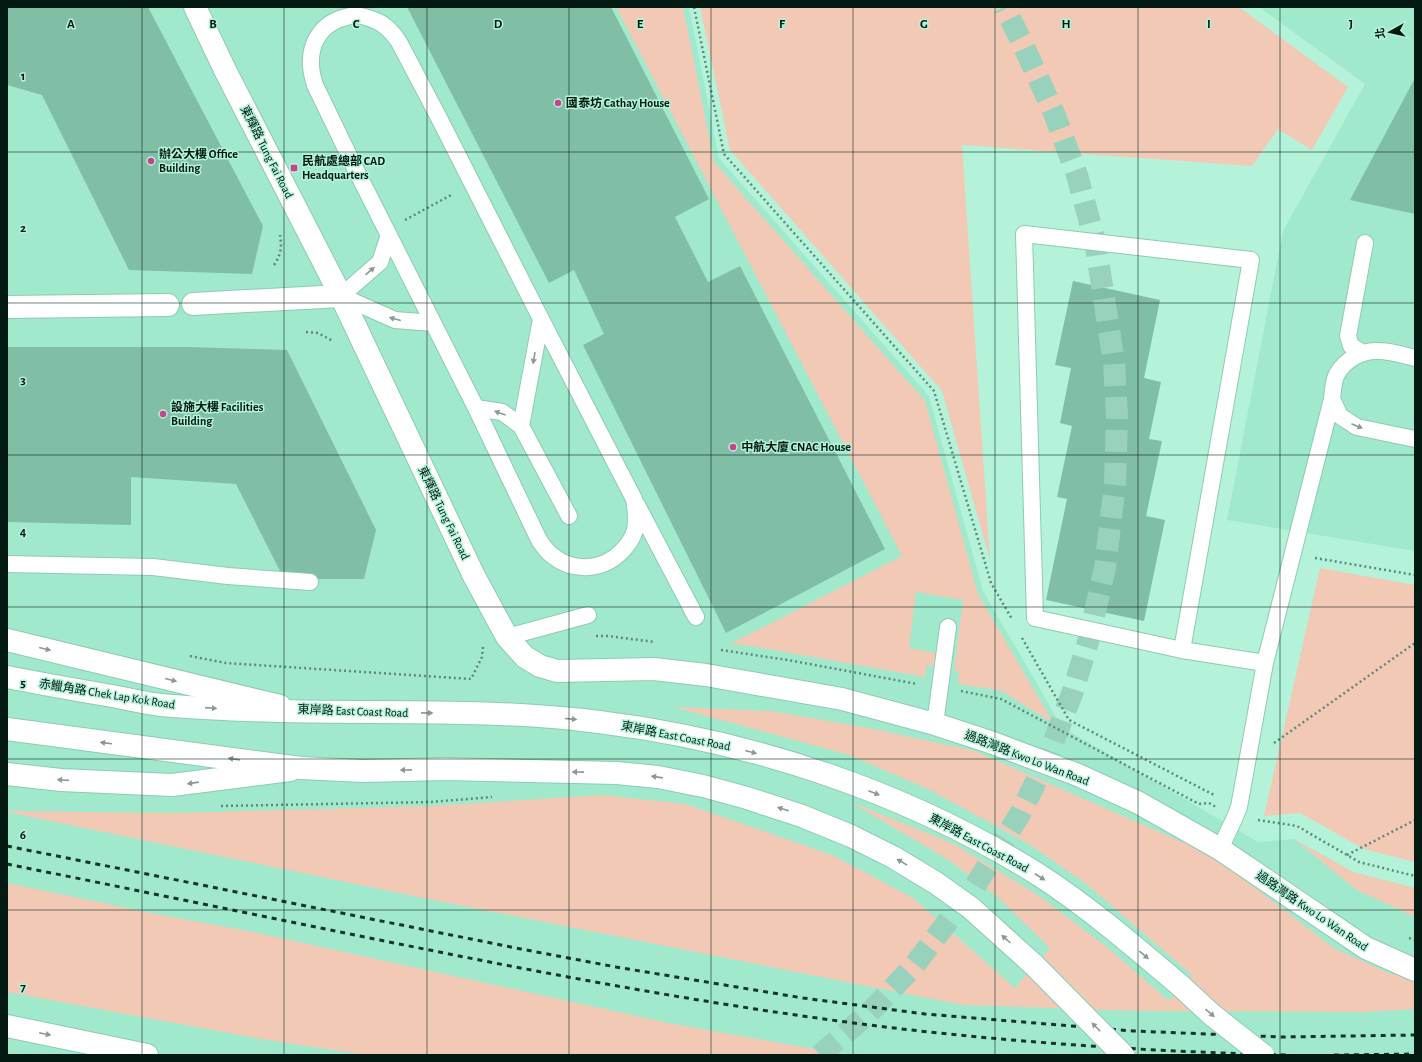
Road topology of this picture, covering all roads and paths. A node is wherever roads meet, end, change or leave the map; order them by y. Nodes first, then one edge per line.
1 (195, 7) edge
2 (694, 7) edge
3 (472, 183) junction
4 (388, 232) junction
5 (1365, 243) dead end
6 (282, 248) dead end
7 (274, 265) dead end
8 (341, 296) junction
9 (193, 304) dead end
10 (168, 305) dead end
11 (7, 307) edge
12 (541, 319) junction
13 (433, 323) junction
14 (306, 332) dead end
15 (327, 338) dead end
16 (1363, 352) junction
17 (1415, 358) edge
18 (1332, 399) junction
19 (476, 408) junction
20 (521, 426) junction
21 (1415, 439) edge
22 (634, 499) junction
23 (568, 516) dead end
24 (1313, 558) dead end
25 (7, 564) edge
26 (1415, 575) edge
27 (310, 582) dead end
28 (588, 615) dead end
29 (696, 617) dead end
30 (1015, 624) dead end
31 (948, 626) dead end
32 (1019, 631) dead end
33 (507, 637) junction
34 (7, 640) edge
35 (1415, 642) edge
36 (484, 643) dead end
37 (1182, 650) junction
38 (226, 663) dead end
39 (1265, 663) junction
40 (595, 670) joint
41 (7, 678) edge
42 (954, 690) dead end
43 (304, 712) junction
44 (935, 724) junction
45 (7, 730) edge
46 (1271, 745) dead end
47 (301, 768) junction
48 (7, 774) edge
49 (1214, 795) dead end
50 (492, 797) dead end
51 (1209, 803) dead end
52 (217, 806) dead end
53 (1255, 820) dead end
54 (1415, 820) edge
55 (1220, 850) junction
56 (1347, 856) junction
57 (1415, 876) edge
58 (1415, 970) edge
59 (7, 1026) edge
60 (146, 1055) edge
61 (1123, 1055) edge
62 (1263, 1055) edge

1 - 8 main road, 東輝路 Tung Fai Road
2 - 30 path
3 - 4 path
3 - 4 lane
3 - 12 lane
8 -> 4 lane
4 - 13 lane
5 - 16 lane
6 - 7 path
8 - 9 main road
13 -> 8 lane
8 - 33 main road, 東輝路 Tung Fai Road
10 - 11 main road
12 -> 20 lane
12 - 22 lane
13 - 19 lane
14 - 15 path
16 - 17 lane
16 - 18 lane
18 -> 21 lane
18 - 39 lane
20 -> 19 lane
19 - 22 lane
20 - 23 lane
22 - 29 lane
24 - 26 path
25 - 27 lane
28 - 33 lane
31 - 44 lane
32 - 49 path
33 - 40 main road, 東輝路 Tung Fai Road
34 -> 43 main road, 東岸路 East Coast Road
35 - 46 path
36 - 38 path
37 - 37 lane
37 - 39 lane
39 - 55 lane
40 - 44 main road, 過路灣路 Kwo Lo Wan Road
41 -> 43 main road, 赤鱲角路 Chek Lap Kok Road
42 - 51 path
43 -> 62 main road, 東岸路 East Coast Road, bridge
44 - 55 main road, 過路灣路 Kwo Lo Wan Road
47 -> 45 main road
47 -> 48 main road
61 -> 47 main road, bridge
50 - 52 path
53 - 56 path
54 - 56 path
55 - 58 main road, 過路灣路 Kwo Lo Wan Road
56 - 57 path
59 -> 60 main road

